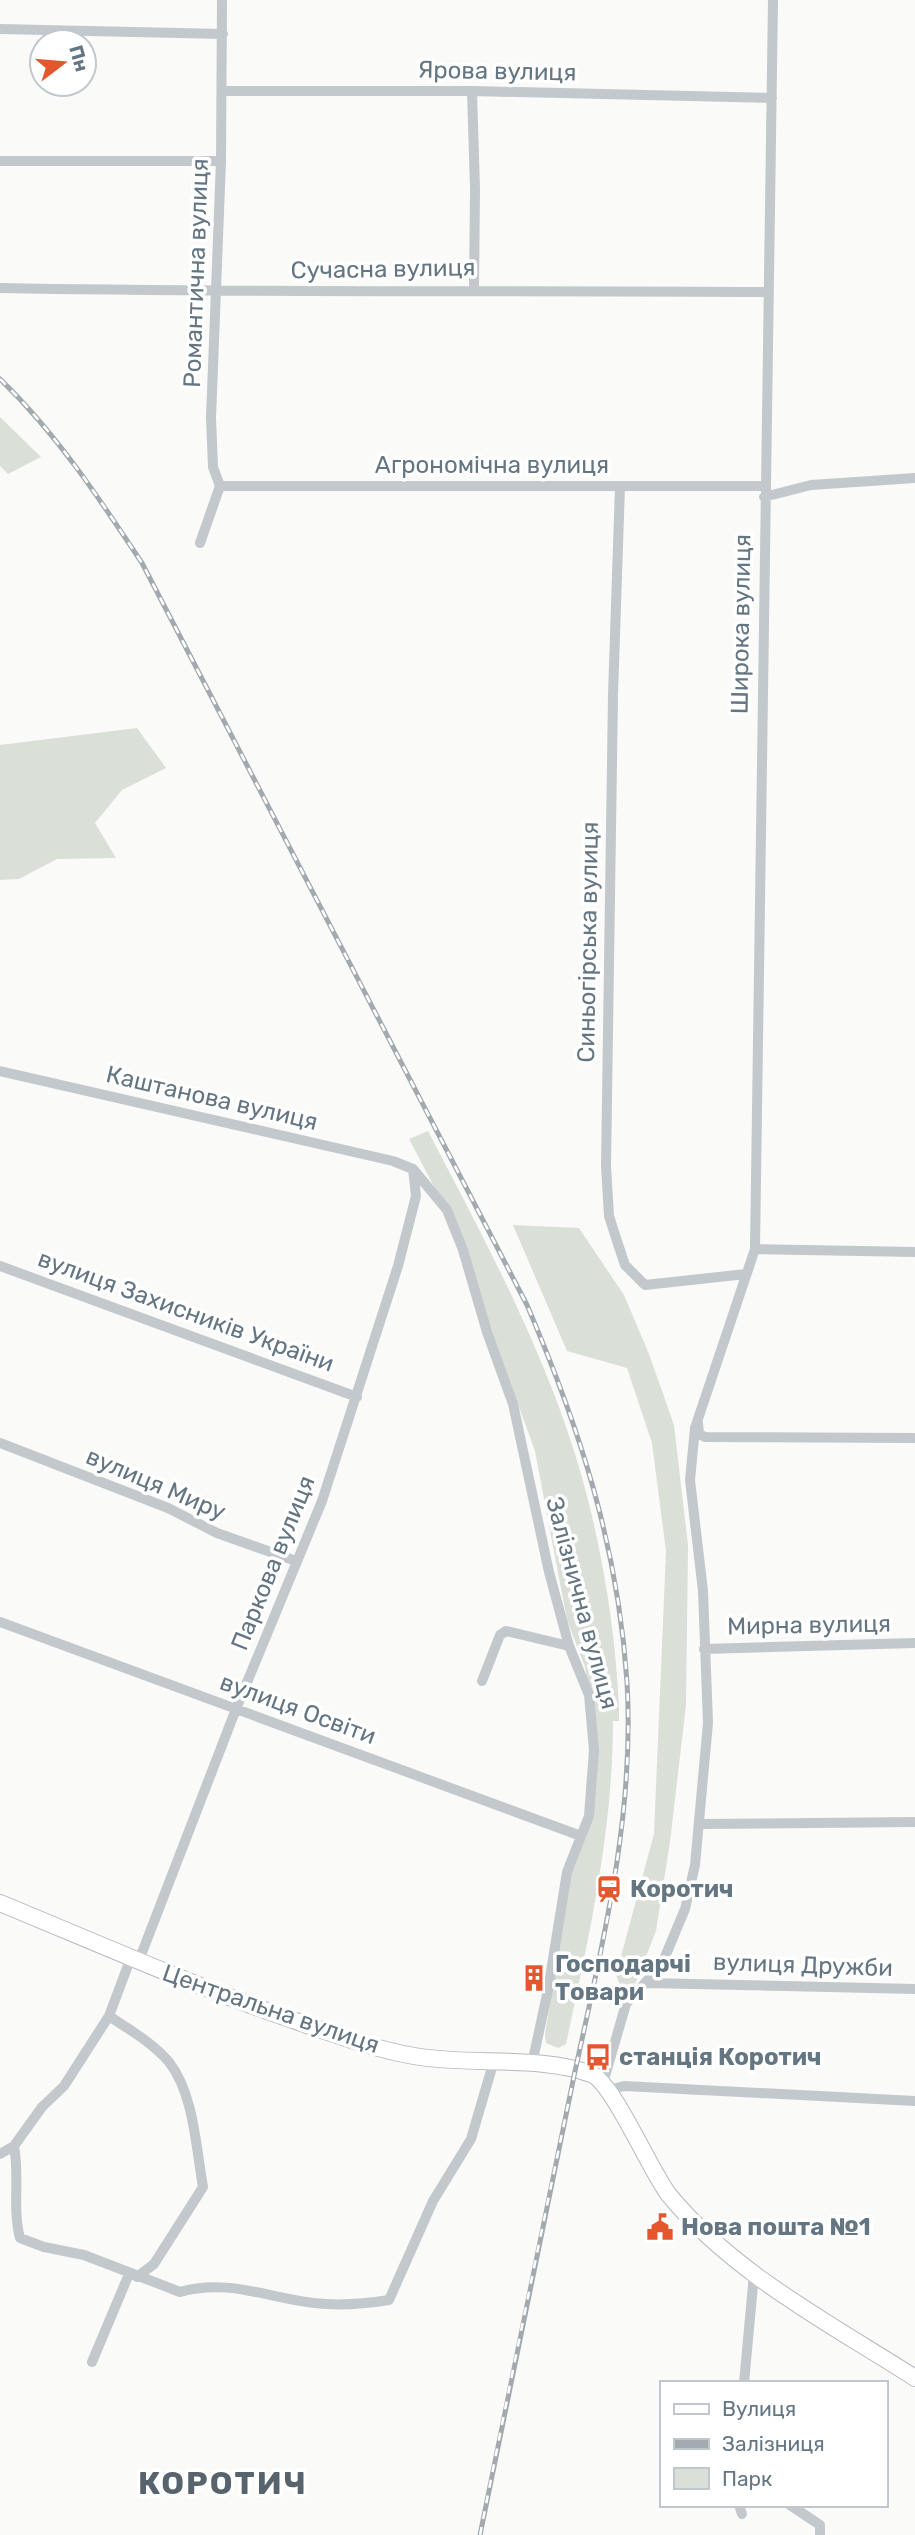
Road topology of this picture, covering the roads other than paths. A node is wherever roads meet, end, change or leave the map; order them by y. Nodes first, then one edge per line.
1 (222, 0) edge
2 (773, 0) edge
3 (0, 29) edge
4 (223, 34) junction
5 (222, 91) junction
6 (472, 91) junction
7 (772, 98) junction
8 (0, 161) edge
9 (221, 162) junction
10 (0, 288) edge
11 (474, 289) junction
12 (216, 292) junction
13 (767, 292) junction
14 (915, 478) edge
15 (220, 486) junction
16 (620, 486) junction
17 (764, 491) junction
18 (200, 543) dead end
19 (0, 1071) edge
20 (413, 1169) junction
21 (755, 1249) junction
22 (915, 1252) edge
23 (0, 1266) edge
24 (746, 1274) junction
25 (357, 1396) junction
26 (698, 1422) junction
27 (915, 1437) edge
28 (0, 1443) edge
29 (296, 1561) junction
30 (0, 1622) edge
31 (915, 1643) edge
32 (569, 1646) junction
33 (704, 1648) junction
34 (482, 1681) dead end
35 (236, 1709) junction
36 (915, 1822) edge
37 (700, 1824) junction
38 (581, 1836) junction
39 (0, 1903) edge
40 (134, 1962) junction
41 (648, 1983) junction
42 (915, 1989) edge
43 (109, 2016) junction
44 (493, 2064) junction
45 (532, 2064) junction
46 (606, 2086) junction
47 (915, 2101) edge
48 (14, 2146) junction
49 (0, 2154) edge
50 (754, 2274) junction
51 (133, 2276) junction
52 (92, 2362) dead end
53 (915, 2378) edge
54 (744, 2381) edge
55 (793, 2507) edge
56 (820, 2535) edge

1 - 4 street, Романтична вулиця
2 - 7 street, Широка вулиця
3 - 4 street
4 - 5 street, Романтична вулиця
5 - 6 street, Ярова вулиця
5 - 9 street, Романтична вулиця
6 - 7 street, Ярова вулиця
6 - 11 street
7 - 13 street, Широка вулиця
8 - 9 street
9 - 12 street, Романтична вулиця
10 - 12 street, Сучасна вулиця
11 - 12 street, Сучасна вулиця
11 - 13 street, Сучасна вулиця
12 - 15 street, Романтична вулиця
13 - 17 street, Широка вулиця
14 - 17 street, Агрономічна вулиця
15 - 16 street, Агрономічна вулиця
15 - 18 street
16 - 17 street, Агрономічна вулиця
16 - 24 street, Синьогірська вулиця
17 - 21 street, Широка вулиця
19 - 20 street, Каштанова вулиця
20 - 25 street, Паркова вулиця
20 - 32 street, Залізнична вулиця
21 - 22 street
21 - 24 street, Широка вулиця
23 - 25 street, вулиця Захисників України
24 - 26 street, Широка вулиця
25 - 29 street, Паркова вулиця
26 - 27 street
26 - 33 street, Широка вулиця
28 - 29 street, вулиця Миру
29 - 35 street, Паркова вулиця
30 - 35 street, вулиця Освіти
31 - 33 street, Мирна вулиця
32 - 34 street
32 - 38 street, Залізнична вулиця
33 - 37 street, Широка вулиця
35 - 38 street, вулиця Освіти
35 - 40 street, Паркова вулиця
36 - 37 street
37 - 41 street, Широка вулиця
38 - 45 street, Залізнична вулиця
39 - 40 street, Центральна вулиця
40 - 43 street, Паркова вулиця
40 - 44 street, Центральна вулиця
41 - 42 street, вулиця Дружби
41 - 46 street, Широка вулиця
43 - 48 street, Паркова вулиця
43 - 51 street
44 - 45 street, Центральна вулиця
44 - 51 street
45 - 46 street, Центральна вулиця
46 - 47 street
46 - 50 street
48 - 49 street, Паркова вулиця
48 - 51 street
50 - 53 street
50 - 54 street
51 - 52 street
55 - 56 street

